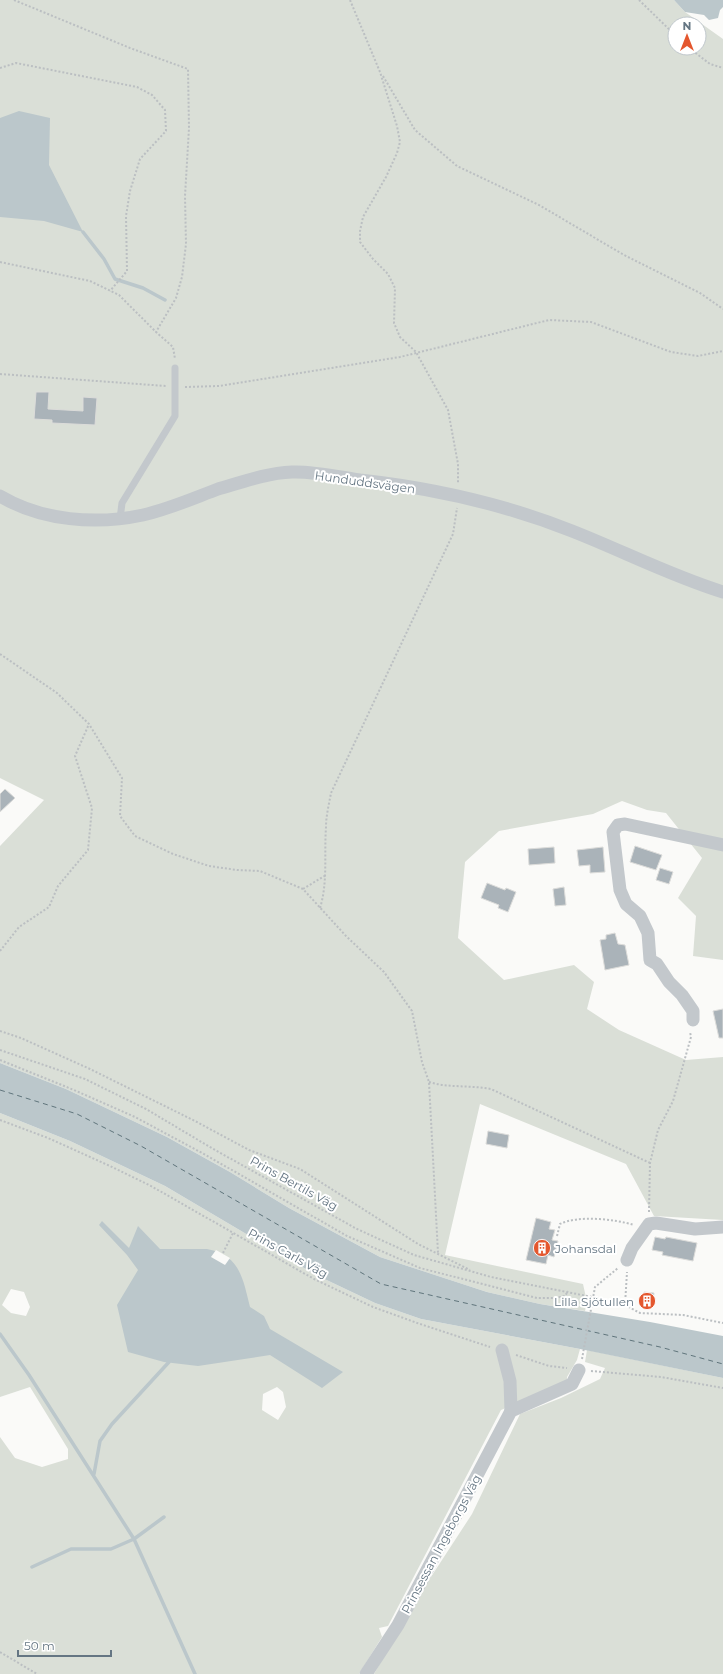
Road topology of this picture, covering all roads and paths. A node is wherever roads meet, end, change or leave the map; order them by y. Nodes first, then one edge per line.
1 (14, 0) edge
2 (350, 0) edge
3 (639, 0) edge
4 (667, 26) edge
5 (700, 56) edge
6 (0, 68) edge
7 (723, 68) edge
8 (380, 72) junction
9 (0, 262) edge
10 (110, 290) junction
11 (723, 309) edge
12 (156, 332) junction
13 (723, 351) edge
14 (416, 352) junction
15 (175, 368) joint
16 (0, 374) edge
17 (175, 387) junction
18 (0, 496) edge
19 (458, 496) junction
20 (120, 519) junction
21 (723, 592) edge
22 (0, 654) edge
23 (89, 724) junction
24 (723, 845) edge
25 (326, 875) junction
26 (303, 888) junction
27 (320, 908) junction
28 (0, 951) edge
29 (692, 1020) joint
30 (0, 1031) edge
31 (0, 1050) edge
32 (0, 1060) edge
33 (429, 1082) junction
34 (0, 1120) edge
35 (650, 1163) junction
36 (647, 1227) junction
37 (723, 1227) edge
38 (233, 1233) junction
39 (557, 1236) dead end
40 (223, 1252) dead end
41 (438, 1253) junction
42 (628, 1260) junction
43 (474, 1271) junction
44 (568, 1292) junction
45 (592, 1297) junction
46 (625, 1305) junction
47 (723, 1323) edge
48 (502, 1350) junction
49 (581, 1364) junction
50 (723, 1388) edge
51 (511, 1411) junction
52 (0, 1652) edge
53 (37, 1674) edge
54 (366, 1674) edge

1 - 12 path
2 - 8 path
3 - 4 path
5 - 7 path
6 - 10 path
8 - 11 path
8 - 14 path
9 - 10 path
10 - 12 path
12 - 15 path
13 - 14 path
14 - 17 path
14 - 19 path
15 - 17 lane
16 - 17 path
17 - 20 lane
18 - 20 street, Hunduddsvägen
19 - 20 street, Hunduddsvägen
19 - 21 street, Hunduddsvägen
19 - 25 path
22 - 23 path
23 - 26 path
23 - 28 path
24 - 29 street
25 - 26 path
25 - 27 path
26 - 27 path
27 - 33 path
29 - 35 path
30 - 41 path
31 - 43 path, Prins Bertils Väg
32 - 44 path
33 - 35 path
33 - 41 path
34 - 38 path, Prins Carls Väg
35 - 36 path
36 - 37 street
36 - 39 path
36 - 42 street
38 - 40 path
38 - 48 path, Prins Carls Väg
41 - 43 path
42 - 45 path
42 - 46 path
43 - 44 path, Prins Bertils Väg
44 - 45 path, Prins Bertils Väg
45 - 46 path, Prins Bertils Väg
45 - 49 path
46 - 47 path, Prins Bertils Väg
48 - 49 path, Prins Carls Väg
48 - 51 street, Prinsessan Ingeborgs Väg
49 - 50 path, Prins Carls Väg
49 - 51 street
51 - 54 street, Prinsessan Ingeborgs Väg
52 - 53 path

